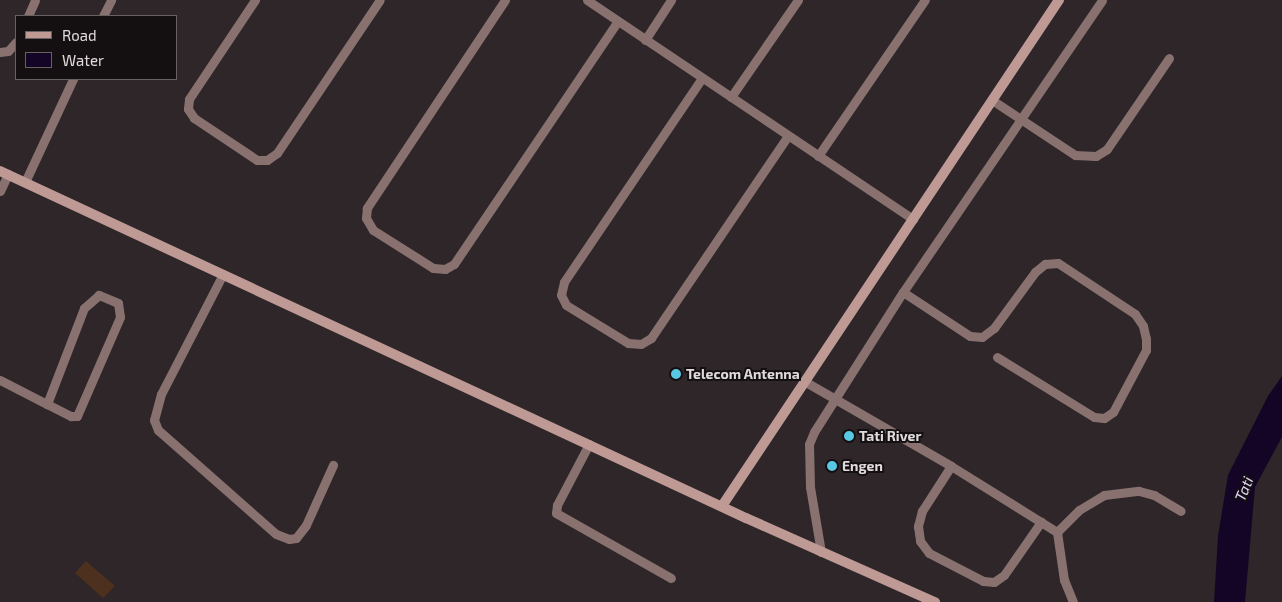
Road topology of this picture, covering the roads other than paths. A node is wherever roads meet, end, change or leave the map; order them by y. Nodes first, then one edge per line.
1 (35, 0) edge
2 (111, 0) edge
3 (255, 0) edge
4 (380, 0) edge
5 (505, 0) edge
6 (587, 0) edge
7 (672, 0) edge
8 (798, 0) edge
9 (925, 0) edge
10 (1060, 0) edge
11 (1102, 0) edge
12 (28, 15) edge
13 (104, 15) edge
14 (618, 21) junction
15 (644, 40) junction
16 (15, 43) edge
17 (0, 52) edge
18 (1168, 58) dead end
19 (702, 78) junction
20 (73, 80) edge
21 (731, 97) junction
22 (992, 100) junction
23 (1022, 120) junction
24 (788, 136) junction
25 (818, 156) junction
26 (4, 172) edge
27 (25, 182) junction
28 (0, 191) edge
29 (913, 219) junction
30 (224, 274) junction
31 (903, 292) junction
32 (997, 357) dead end
33 (0, 380) edge
34 (804, 381) junction
35 (833, 398) junction
36 (47, 404) junction
37 (589, 444) junction
38 (332, 465) dead end
39 (951, 466) junction
40 (722, 506) junction
41 (1181, 511) dead end
42 (1041, 522) junction
43 (1057, 532) junction
44 (822, 552) junction
45 (671, 578) dead end
46 (935, 602) edge
47 (1073, 602) edge

1 - 12 street
2 - 13 street
3 - 4 street
5 - 14 street
6 - 14 street
7 - 15 street
8 - 21 street
9 - 25 street
10 - 22 street
11 - 23 street
14 - 15 street
15 - 19 street
16 - 17 street
18 - 23 street
19 - 21 street
19 - 24 street
20 - 27 street
21 - 24 street
22 - 23 street
22 - 29 street
23 - 31 street
24 - 25 street
25 - 29 street
26 - 27 street
26 - 28 street
27 - 30 street
29 - 34 street
30 - 37 street
30 - 38 street
31 - 32 street
31 - 35 street
33 - 36 street
34 - 35 street
34 - 40 street
35 - 39 street
35 - 44 street
36 - 36 street
37 - 40 street
37 - 45 street
39 - 42 street
39 - 42 street
40 - 44 street
41 - 43 street
42 - 43 street
43 - 47 street
44 - 46 street

